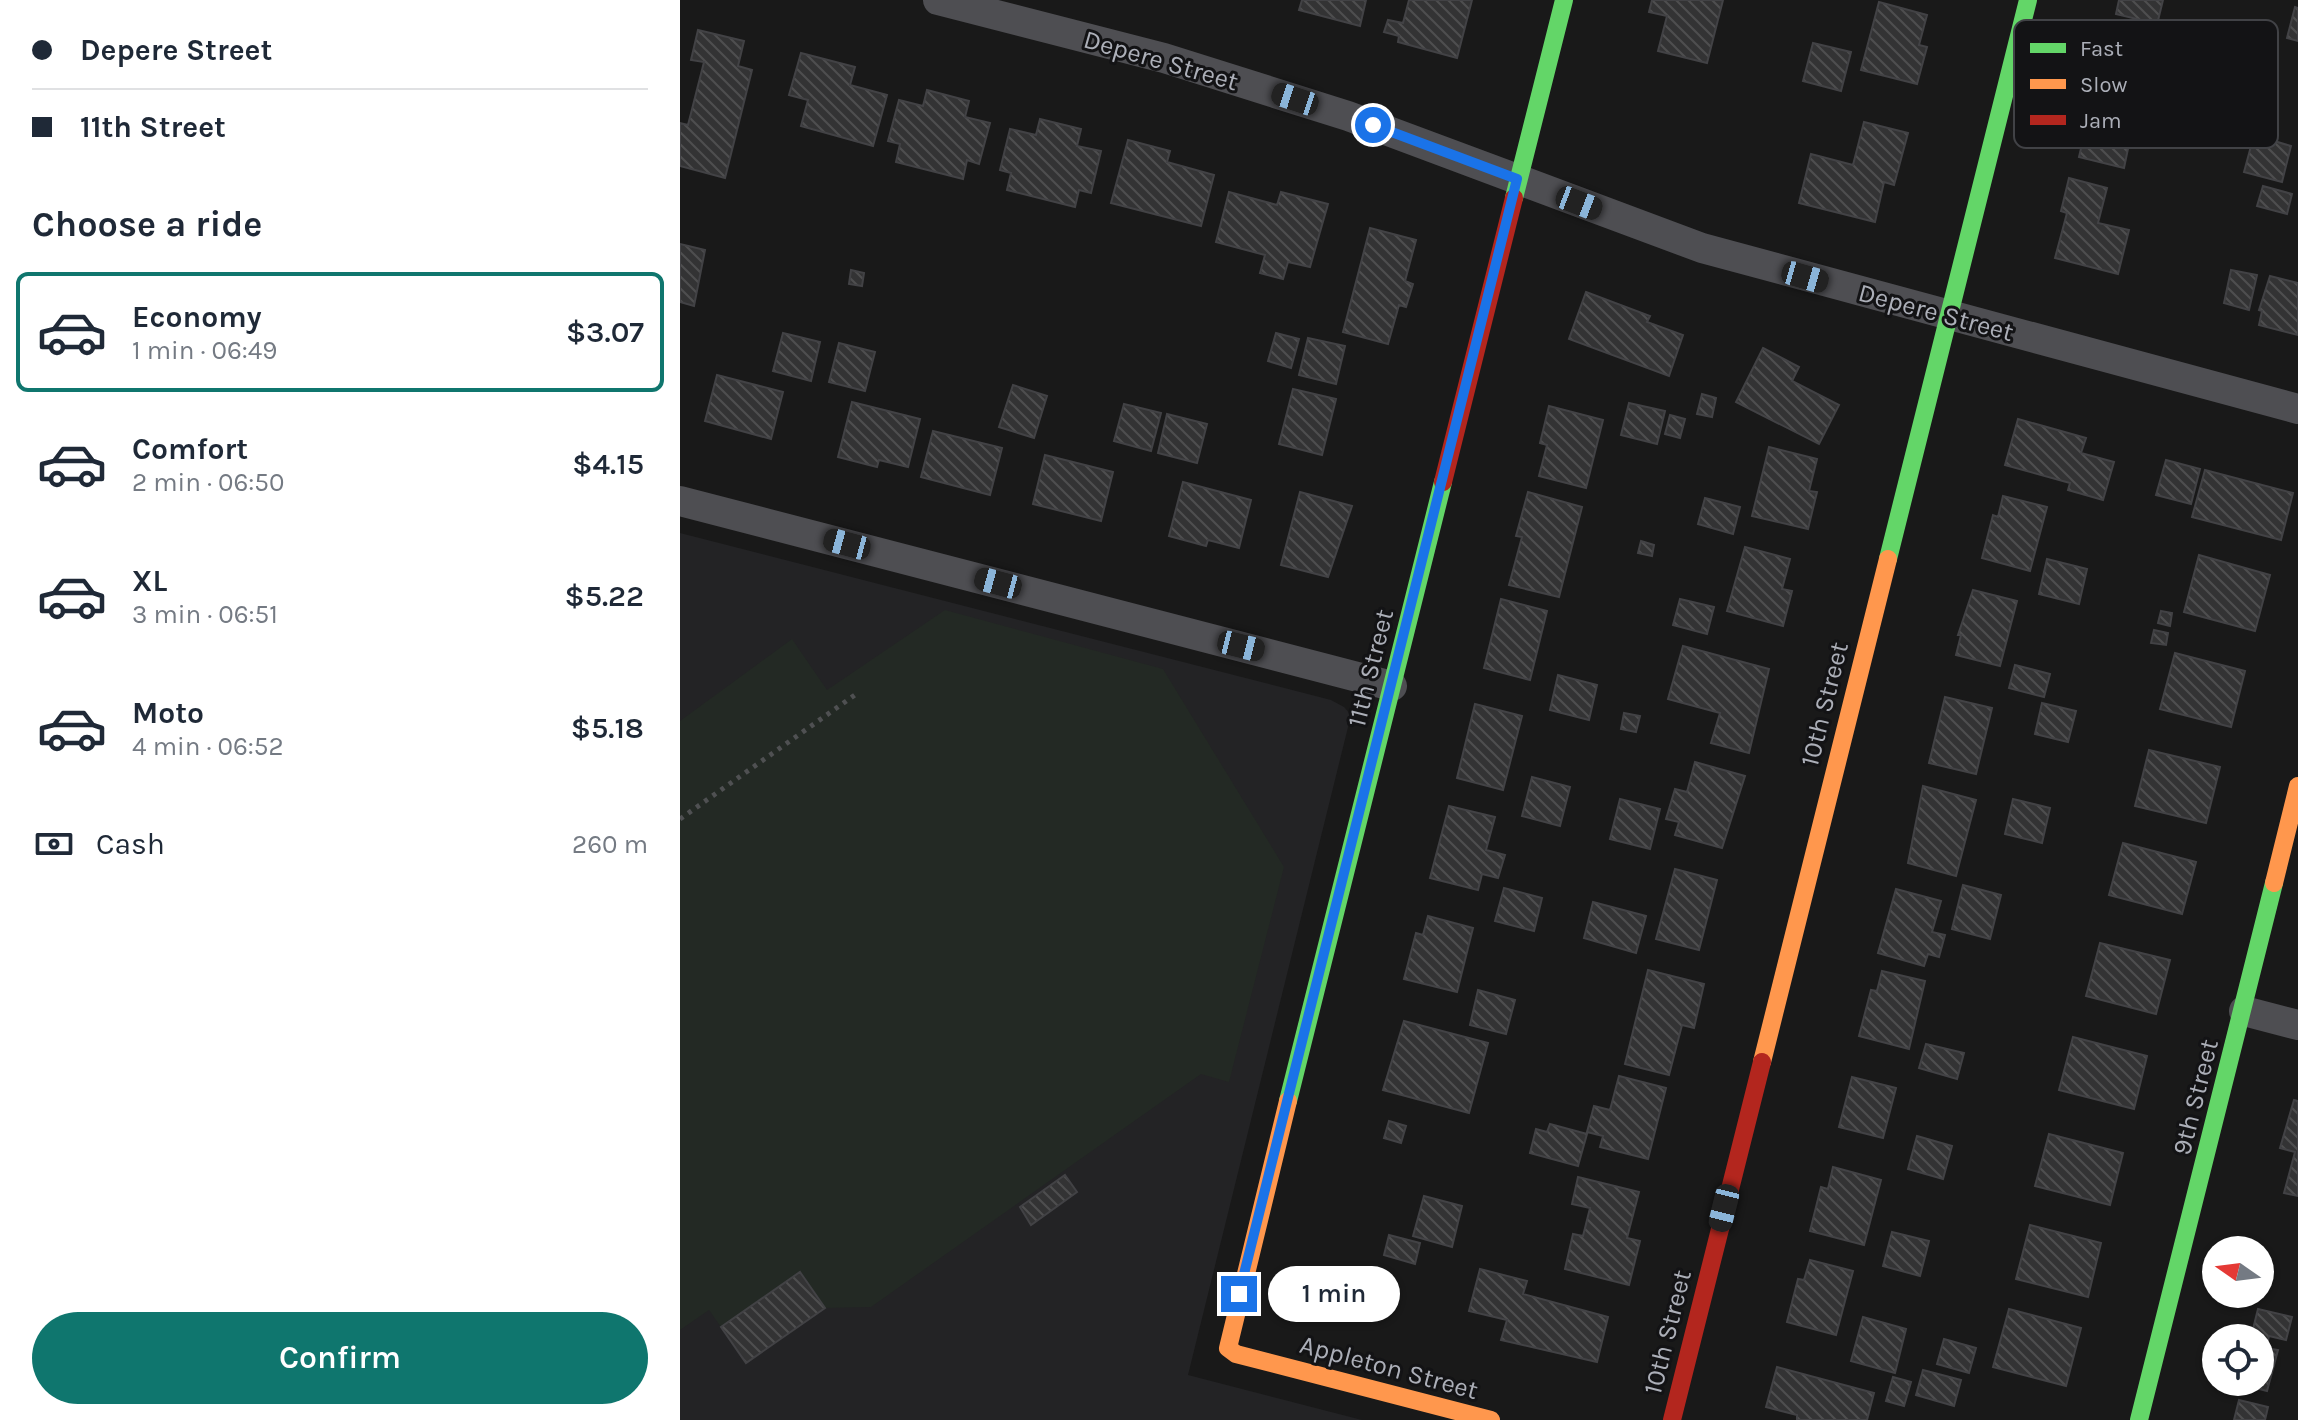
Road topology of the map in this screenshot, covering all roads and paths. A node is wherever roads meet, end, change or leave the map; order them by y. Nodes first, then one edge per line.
1 (938, 0) edge
2 (1564, 0) edge
3 (2028, 0) edge
4 (2023, 20) edge
5 (2014, 55) edge
6 (1517, 179) junction
7 (1948, 315) junction
8 (2298, 409) edge
9 (680, 501) edge
10 (1392, 686) junction
11 (859, 692) dead end
12 (2298, 786) edge
13 (680, 819) edge
14 (2244, 1011) junction
15 (2298, 1025) edge
16 (1228, 1348) joint
17 (1491, 1420) edge
18 (1672, 1420) edge
19 (2139, 1420) edge

1 - 6 street, Depere Street
2 - 6 street, 11th Street
3 - 4 street, 10th Street
5 - 7 street, 10th Street
6 - 7 street, Depere Street
6 - 10 street, 11th Street
7 - 8 street, Depere Street
7 - 18 street, 10th Street
9 - 10 street
10 - 16 street, 11th Street
11 - 13 path
12 - 14 street, 9th Street
14 - 15 street
14 - 19 street, 9th Street
16 - 17 street, Appleton Street

